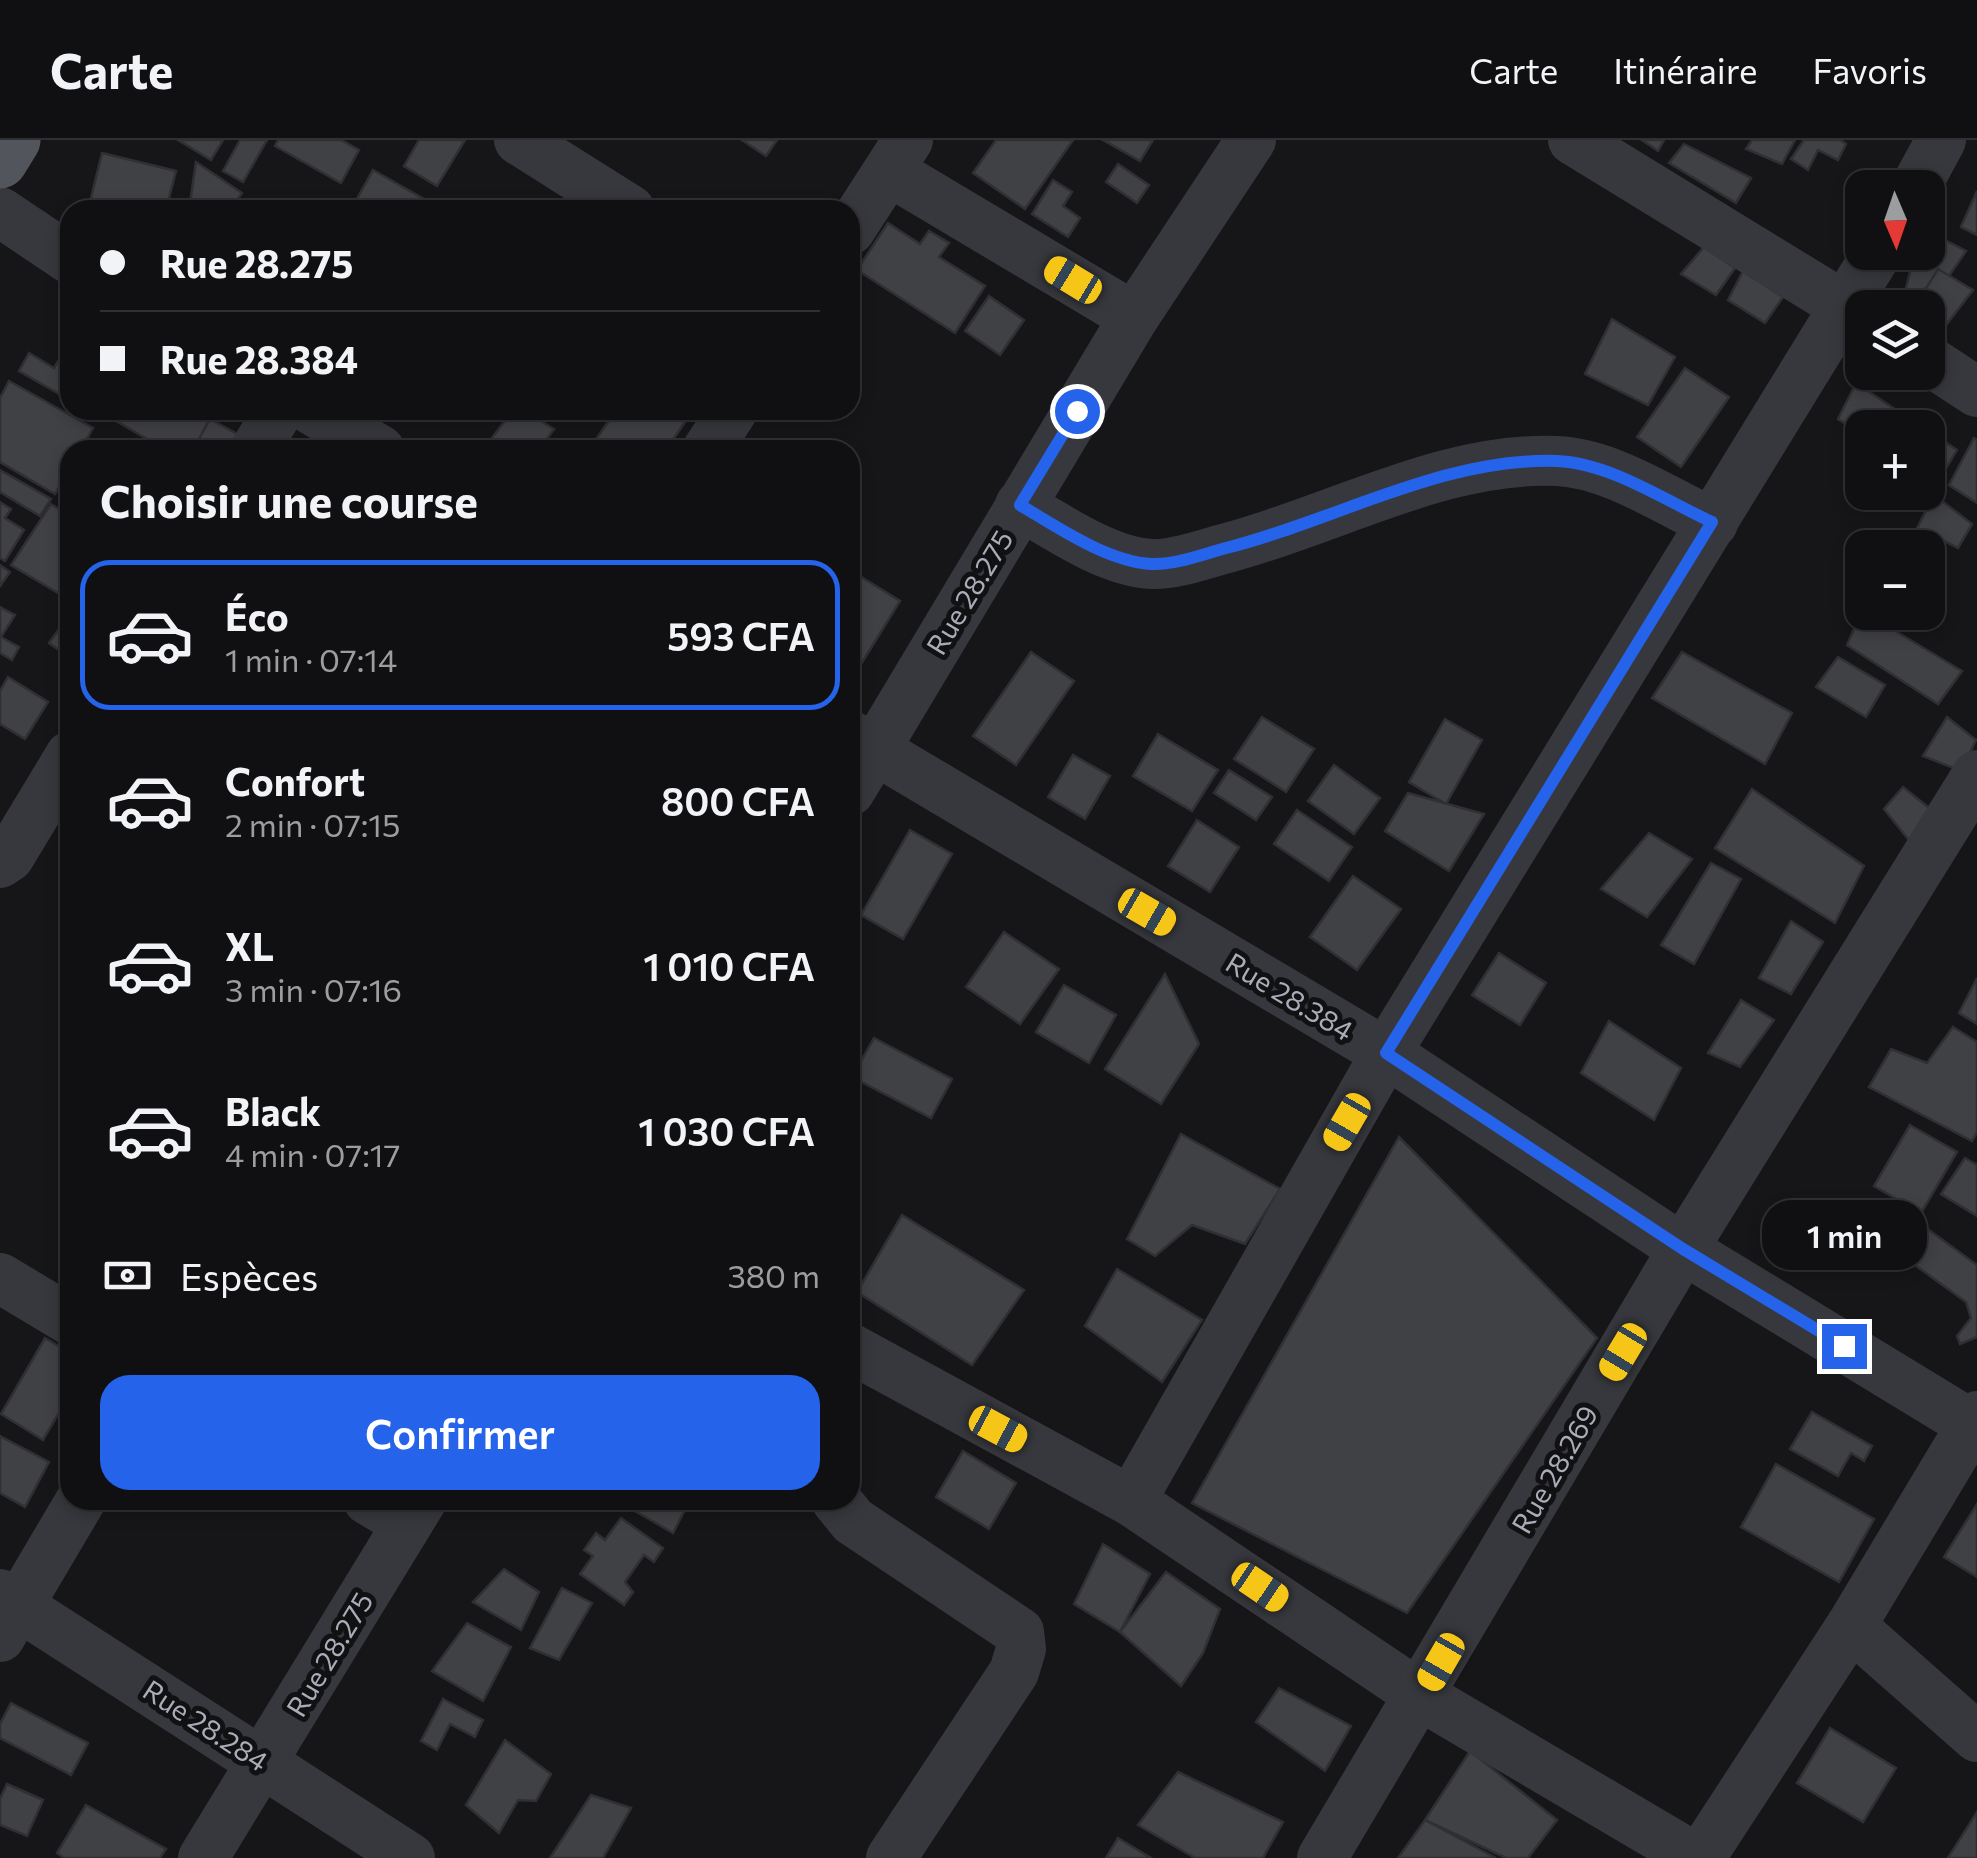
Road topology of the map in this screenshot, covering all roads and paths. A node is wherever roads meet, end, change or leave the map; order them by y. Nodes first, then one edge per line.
1 (13, 140) edge
2 (1250, 140) edge
3 (1573, 140) edge
4 (1941, 140) edge
5 (522, 141) edge
6 (898, 156) edge
7 (0, 161) edge
8 (1924, 170) edge
9 (614, 200) edge
10 (0, 212) edge
11 (860, 215) edge
12 (60, 252) edge
13 (1845, 306) edge
14 (1134, 316) junction
15 (1845, 327) edge
16 (1945, 371) edge
17 (1977, 392) edge
18 (329, 420) edge
19 (363, 440) edge
20 (1020, 505) junction
21 (1712, 522) junction
22 (860, 756) edge
23 (860, 760) edge
24 (60, 773) edge
25 (1977, 775) edge
26 (0, 863) edge
27 (1386, 1053) junction
28 (1683, 1249) junction
29 (0, 1278) edge
30 (60, 1314) edge
31 (860, 1367) edge
32 (1975, 1423) edge
33 (1131, 1500) junction
34 (73, 1510) edge
35 (398, 1510) edge
36 (844, 1510) edge
37 (6, 1612) edge
38 (1851, 1626) junction
39 (1420, 1696) junction
40 (1977, 1737) edge
41 (264, 1762) junction
42 (204, 1858) edge
43 (410, 1858) edge
44 (891, 1858) edge
45 (1322, 1858) edge
46 (1699, 1858) edge

1 - 7 main road
2 - 14 street, Rue 28.275
3 - 13 street
4 - 8 street
5 - 9 street
6 - 11 street
6 - 14 street
10 - 12 street
14 - 20 street, Rue 28.275
15 - 21 street
16 - 17 street
18 - 19 street
20 - 21 street
20 - 22 street, Rue 28.275
21 - 27 street
23 - 27 street, Rue 28.384
24 - 26 street
25 - 28 street, Rue 28.269
27 - 28 street, Rue 28.384
27 - 33 street
28 - 32 street, Rue 28.384
28 - 39 street, Rue 28.269
29 - 30 street
31 - 33 street
32 - 38 street
33 - 39 street
34 - 37 street
35 - 41 street, Rue 28.275
36 - 44 street
37 - 41 street, Rue 28.284
38 - 40 street
38 - 46 street
39 - 45 street, Rue 28.269
39 - 46 street
41 - 42 street, Rue 28.275
41 - 43 street, Rue 28.284

